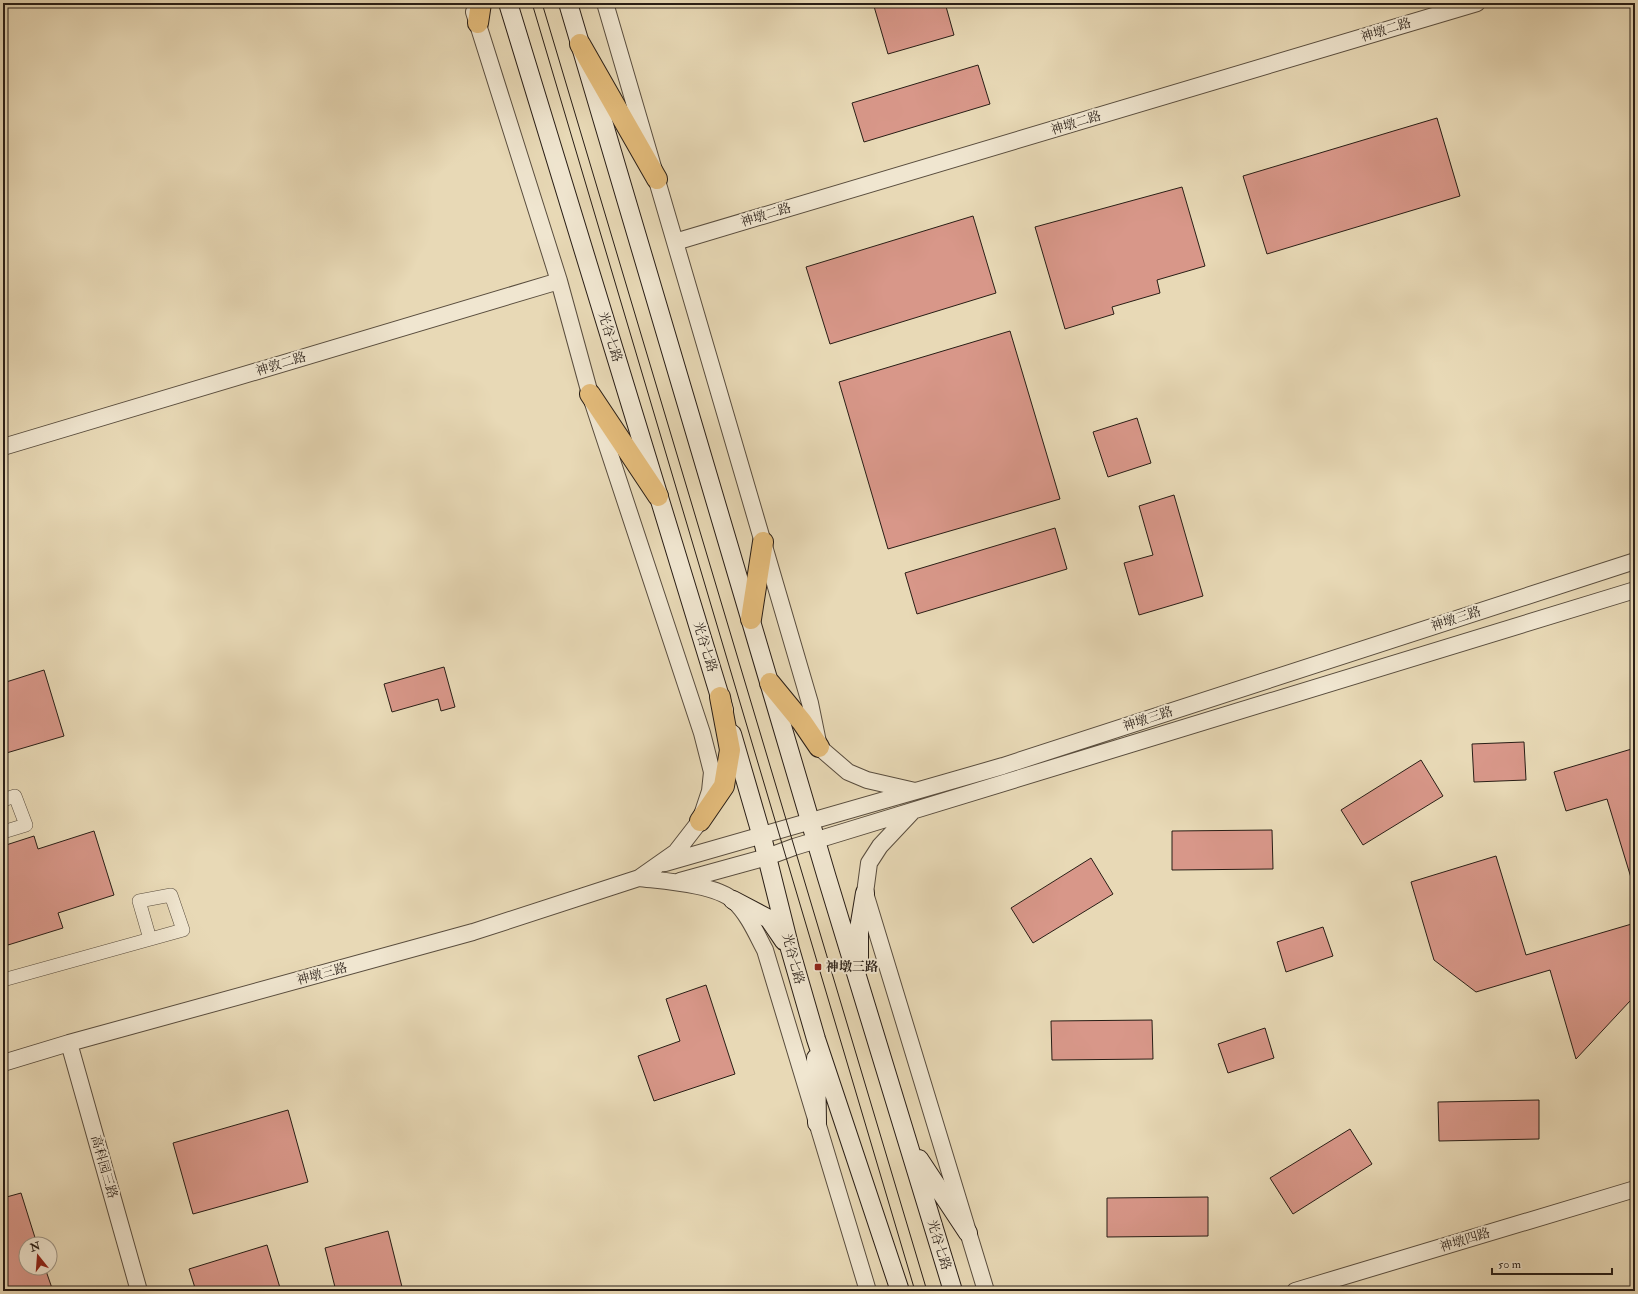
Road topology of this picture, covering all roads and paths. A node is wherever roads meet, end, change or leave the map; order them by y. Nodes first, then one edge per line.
1 (472, 3) edge
2 (481, 3) edge
3 (508, 3) edge
4 (568, 3) edge
5 (605, 3) edge
6 (1477, 3) edge
7 (478, 23) junction
8 (580, 44) junction
9 (657, 179) junction
10 (675, 242) junction
11 (559, 281) junction
12 (590, 394) junction
13 (3, 447) edge
14 (658, 496) junction
15 (763, 542) junction
16 (1635, 561) edge
17 (1635, 590) edge
18 (751, 619) junction
19 (770, 683) junction
20 (720, 697) junction
21 (818, 747) junction
22 (917, 791) junction
23 (3, 800) edge
24 (913, 811) junction
25 (700, 821) junction
26 (811, 821) junction
27 (3, 832) edge
28 (762, 837) junction
29 (816, 840) junction
30 (767, 857) junction
31 (658, 865) junction
32 (639, 878) junction
33 (673, 883) junction
34 (865, 893) junction
35 (733, 900) junction
36 (150, 939) dead end
37 (790, 949) junction
38 (3, 980) edge
39 (860, 986) junction
40 (816, 1039) junction
41 (68, 1043) junction
42 (3, 1063) edge
43 (817, 1123) junction
44 (908, 1143) junction
45 (1635, 1190) edge
46 (968, 1233) junction
47 (139, 1291) edge
48 (868, 1291) edge
49 (900, 1291) edge
50 (953, 1291) edge
51 (986, 1291) edge
52 (1295, 1291) edge

1 - 7 street
2 - 7 main road
3 - 14 main road, 光谷七路
4 - 8 main road, 光谷七路
5 - 9 street
6 - 10 street, 神墩二路
7 - 11 street
8 - 9 main road
8 - 18 main road, 光谷七路
9 - 10 street
10 - 15 street
11 - 12 street
11 - 13 street, 神敦二路
12 - 14 main road
12 - 25 street
14 - 20 main road, 光谷七路
15 - 18 main road
15 - 21 street
16 - 22 street, 神墩三路
17 - 24 street, 神墩三路
18 - 19 main road, 光谷七路
19 - 21 main road
19 - 26 main road, 光谷七路
20 - 25 main road
20 - 28 main road, 光谷七路
21 - 22 street
22 - 26 street, 神墩三路
23 - 27 street
24 - 29 street, 神墩三路
24 - 34 street
25 - 31 street
26 - 28 street, 神墩三路
26 - 29 main road, 光谷七路
28 - 30 main road, 光谷七路
28 - 31 street, 神墩三路
29 - 30 street, 神墩三路
29 - 39 main road, 光谷七路
30 - 33 street, 神墩三路
30 - 37 main road, 光谷七路
31 - 32 street
32 - 33 street
32 - 41 street, 神墩三路
33 - 35 street
34 - 39 main road
34 - 46 street
35 - 37 main road
35 - 43 street
36 - 38 street
37 - 40 main road, 光谷七路
39 - 44 main road, 光谷七路
40 - 43 main road
40 - 49 main road, 光谷七路
41 - 42 street, 神墩三路
41 - 47 street, 高科园三路
43 - 48 street
44 - 46 main road
44 - 50 main road, 光谷七路
45 - 52 street, 神墩四路
46 - 51 street

